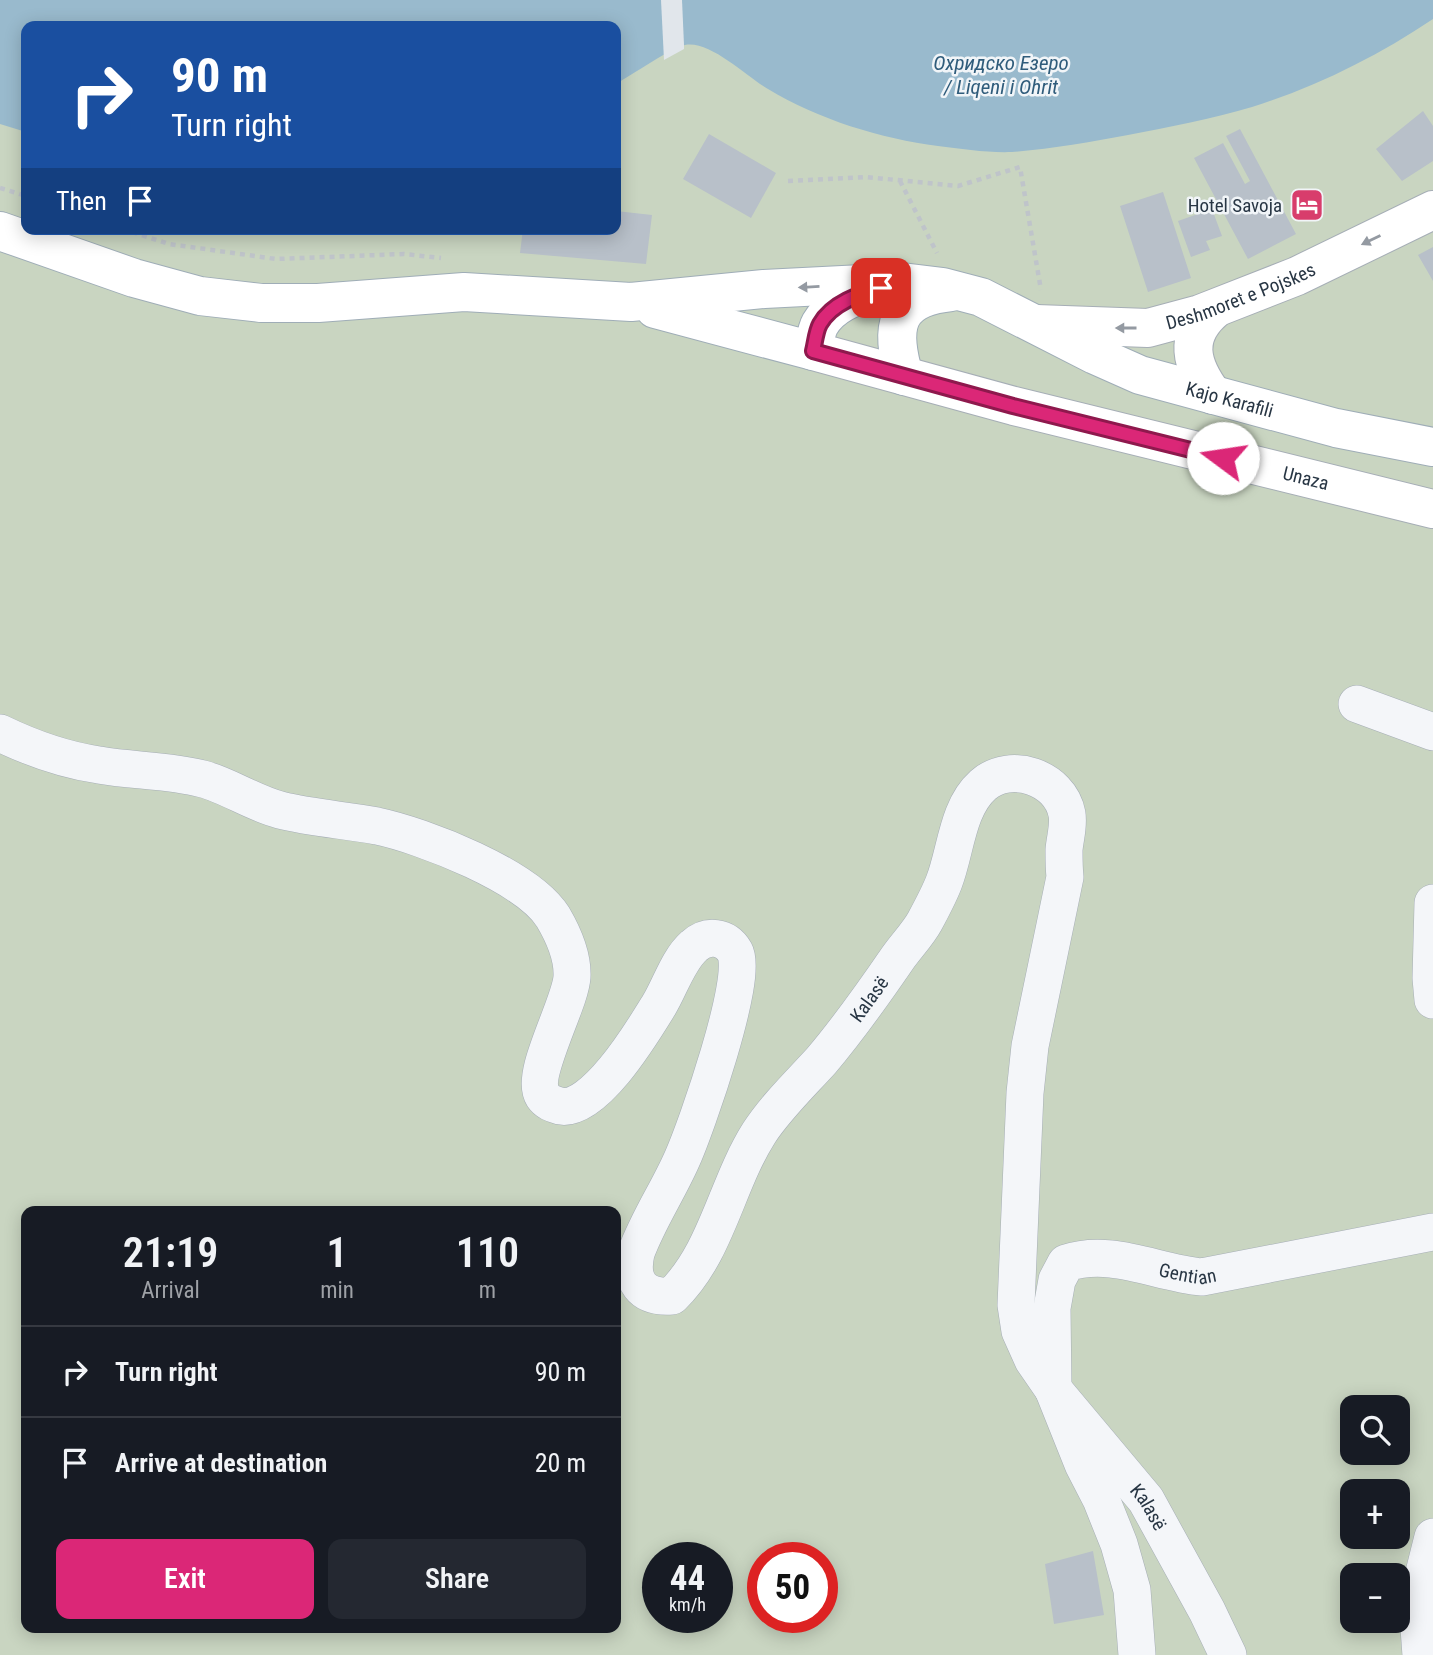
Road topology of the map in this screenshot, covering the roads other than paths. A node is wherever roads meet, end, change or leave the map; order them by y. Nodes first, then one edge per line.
1 (1433, 211) edge
2 (0, 231) edge
3 (949, 276) junction
4 (902, 282) junction
5 (631, 302) junction
6 (1216, 309) junction
7 (1039, 312) junction
8 (813, 351) junction
9 (904, 376) junction
10 (1213, 395) junction
11 (1433, 447) edge
12 (1433, 509) edge
13 (1357, 704) dead end
14 (1433, 732) edge
15 (0, 733) edge
16 (1433, 903) edge
17 (1433, 1000) edge
18 (1433, 1232) edge
19 (1053, 1389) junction
20 (1433, 1536) edge
21 (1137, 1655) edge
22 (1228, 1655) edge
23 (1421, 1655) edge

1 -> 6 main road, Deshmoret e Pojskes
2 - 5 main road
3 - 4 main road, Kajo Karafili
3 - 7 main road, Kajo Karafili
3 - 9 main road
4 -> 5 main road
4 - 8 main road
5 - 8 main road, Unaza
6 -> 7 main road, Deshmoret e Pojskes
6 - 10 main road
7 - 10 main road, Kajo Karafili
8 - 9 main road, Unaza
9 - 12 main road, Unaza
10 - 11 main road, Kajo Karafili
13 - 14 street
15 - 19 street, Kalasë
16 - 17 street
18 - 19 street, Gentian
19 - 21 street
19 - 22 street, Kalasë
20 - 23 street

